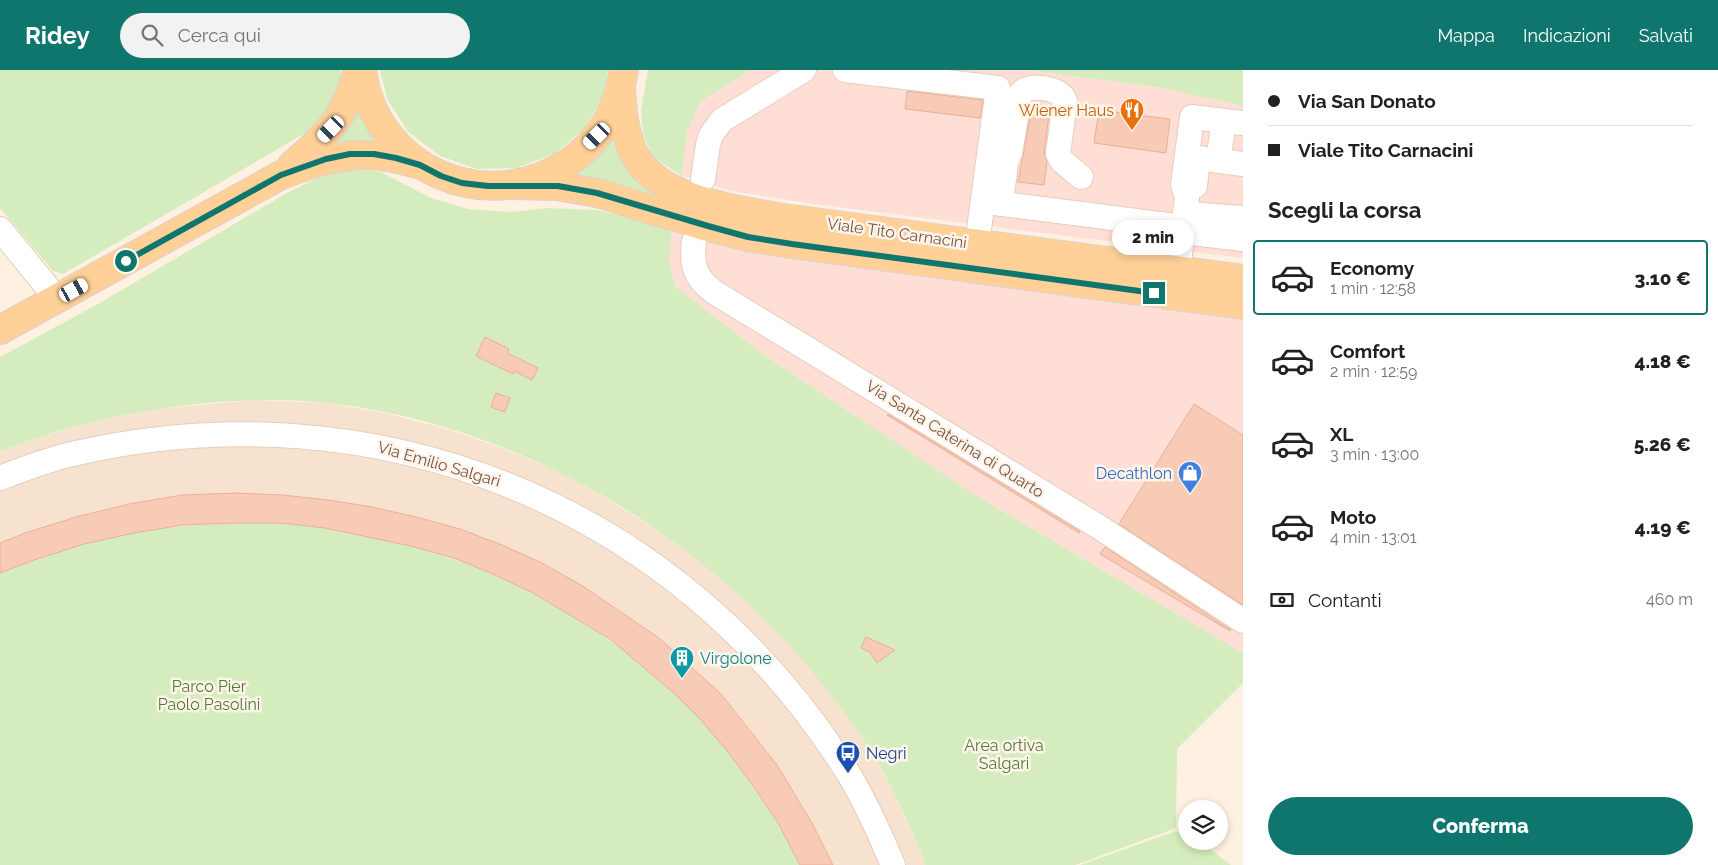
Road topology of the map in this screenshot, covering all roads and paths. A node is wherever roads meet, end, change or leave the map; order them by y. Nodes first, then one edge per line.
1 (360, 70) edge
2 (804, 70) edge
3 (845, 70) edge
4 (622, 80) edge
5 (1233, 122) edge
6 (1218, 161) junction
7 (1243, 161) edge
8 (420, 165) junction
9 (281, 175) junction
10 (1081, 177) dead end
11 (703, 179) dead end
12 (512, 185) junction
13 (992, 203) junction
14 (1243, 204) edge
15 (1184, 217) junction
16 (1232, 228) edge
17 (0, 229) edge
18 (694, 242) dead end
19 (977, 244) junction
20 (1243, 254) edge
21 (1178, 271) junction
22 (57, 299) junction
23 (1241, 299) edge
24 (0, 330) edge
25 (0, 478) edge
26 (1243, 621) edge
27 (893, 865) edge

1 - 8 main road
1 - 9 main road
2 - 11 street
3 - 13 street
4 - 12 main road
4 - 19 main road, Viale Tito Carnacini
5 - 6 street
5 - 15 street
6 - 7 street
6 - 15 street
8 - 9 main road
8 - 12 main road
9 - 22 main road
10 - 13 street
12 - 23 main road, Viale Tito Carnacini
13 - 15 street
13 - 19 street
14 - 16 street
15 - 16 street
15 - 21 street
16 - 20 street
17 - 22 street
18 - 26 street, Via Santa Caterina di Quarto
19 - 21 main road, Viale Tito Carnacini
21 - 23 main road, Viale Tito Carnacini
22 - 24 main road
25 - 27 street, Via Emilio Salgari

